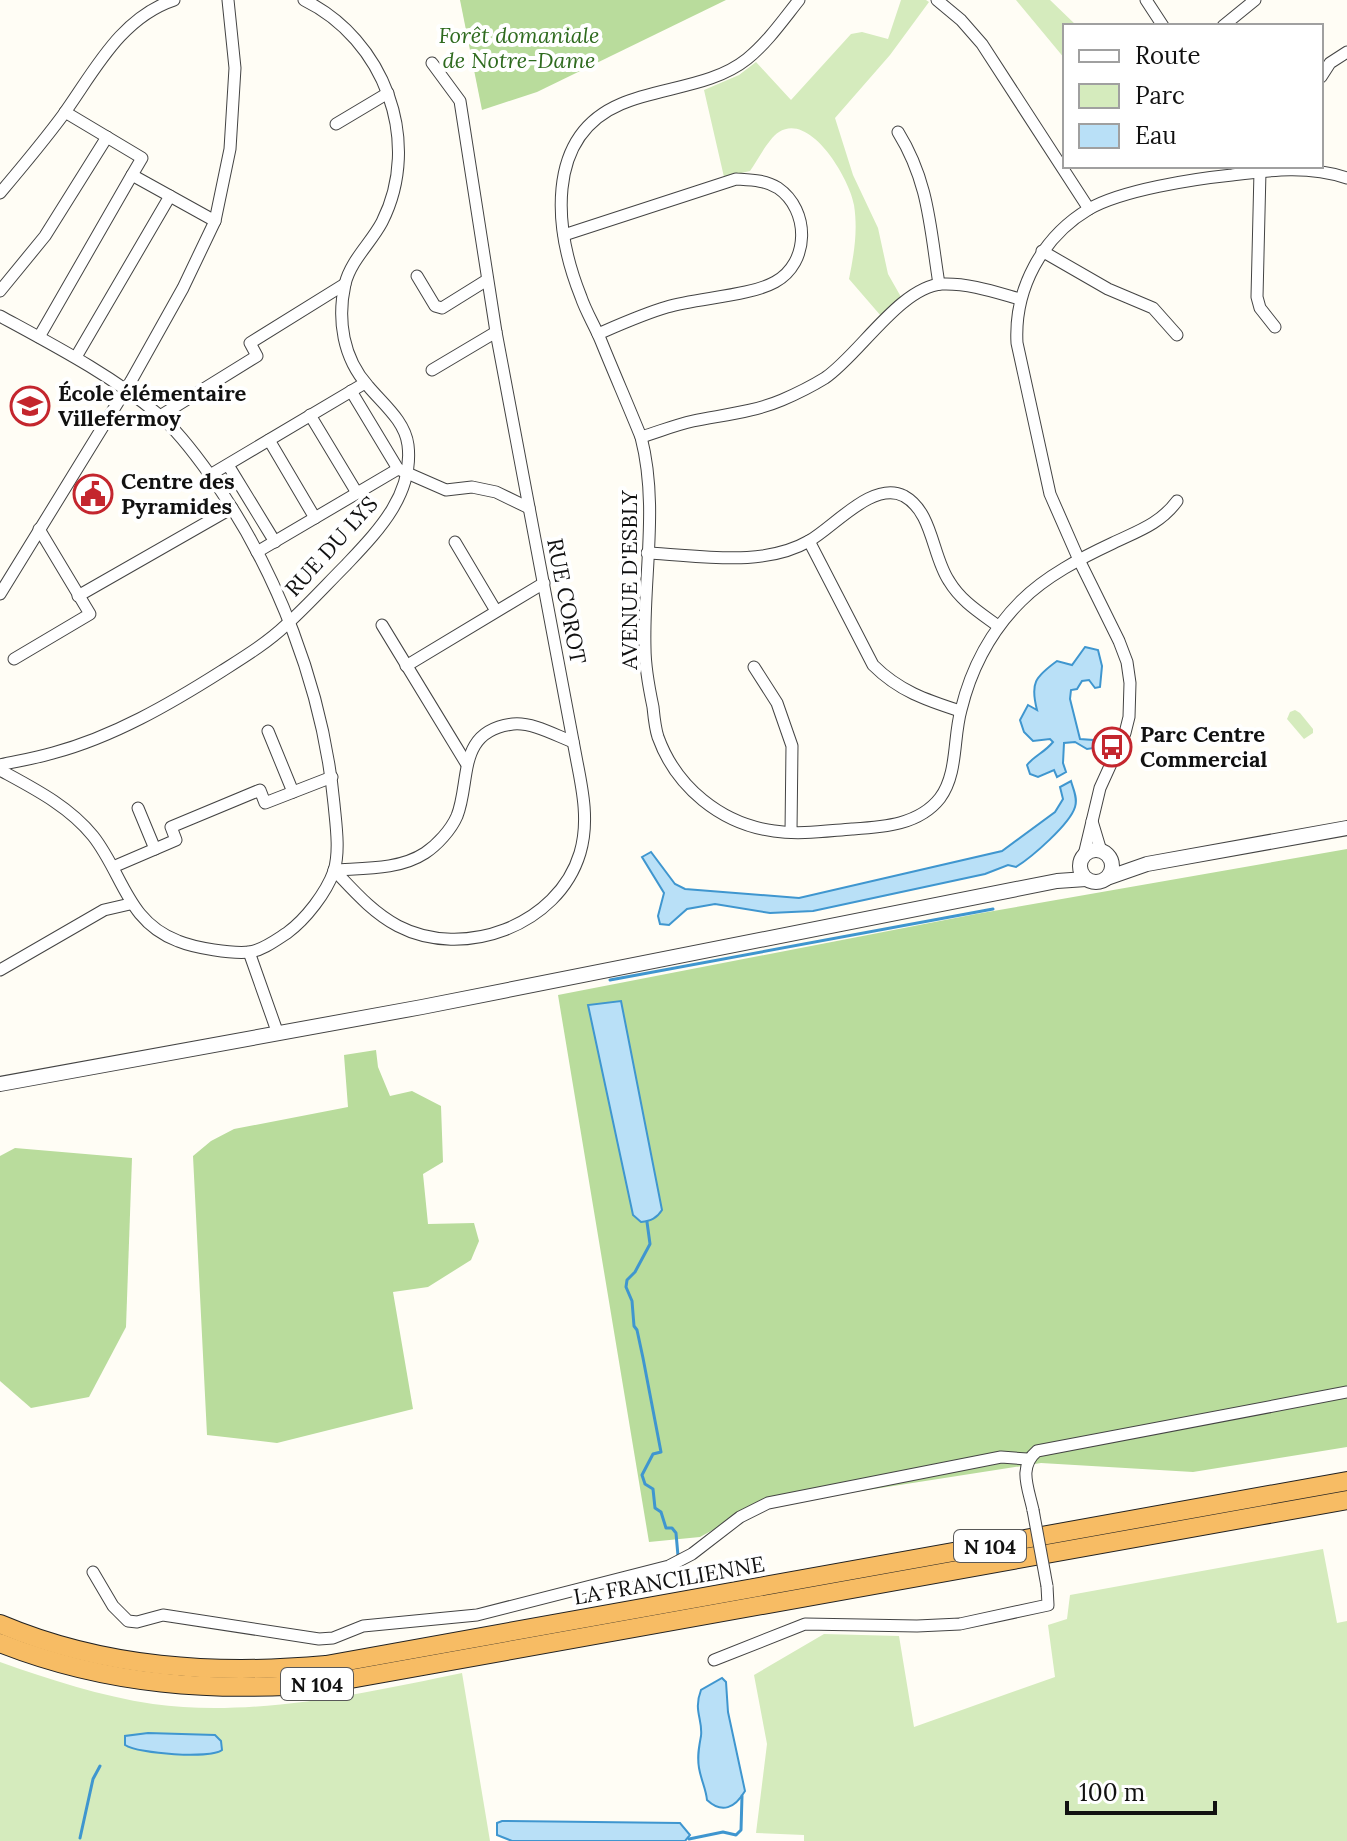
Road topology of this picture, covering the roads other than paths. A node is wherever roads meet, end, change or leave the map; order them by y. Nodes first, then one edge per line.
1 (174, 0) edge
2 (228, 0) edge
3 (304, 0) edge
4 (799, 0) edge
5 (937, 0) edge
6 (1146, 0) edge
7 (1255, 0) edge
8 (1162, 24) edge
9 (1225, 24) edge
10 (1347, 52) edge
11 (432, 63) dead end
12 (1323, 74) edge
13 (388, 93) junction
14 (65, 112) junction
15 (336, 124) dead end
16 (898, 132) dead end
17 (107, 137) junction
18 (1291, 168) edge
19 (1305, 168) edge
20 (1260, 171) junction
21 (1204, 172) edge
22 (0, 175) edge
23 (132, 175) junction
24 (1347, 178) edge
25 (12, 179) junction
26 (0, 193) edge
27 (170, 196) junction
28 (1089, 209) junction
29 (215, 221) junction
30 (564, 235) junction
31 (1042, 251) junction
32 (417, 276) dead end
33 (487, 280) junction
34 (345, 284) junction
35 (939, 284) junction
36 (0, 291) edge
37 (1020, 299) junction
38 (0, 316) edge
39 (1275, 327) dead end
40 (496, 332) junction
41 (598, 334) junction
42 (1177, 335) dead end
43 (39, 337) junction
44 (76, 357) junction
45 (432, 370) dead end
46 (365, 383) junction
47 (125, 390) junction
48 (351, 391) junction
49 (310, 415) junction
50 (160, 416) junction
51 (641, 437) junction
52 (269, 440) junction
53 (228, 465) junction
54 (402, 471) junction
55 (210, 475) junction
56 (357, 493) junction
57 (1177, 501) dead end
58 (232, 508) junction
59 (529, 508) junction
60 (315, 518) junction
61 (39, 529) junction
62 (809, 541) junction
63 (275, 542) junction
64 (455, 542) dead end
65 (257, 552) junction
66 (647, 553) junction
67 (1079, 560) junction
68 (544, 583) junction
69 (1, 588) edge
70 (78, 596) junction
71 (496, 611) junction
72 (289, 622) junction
73 (382, 625) dead end
74 (998, 626) junction
75 (14, 659) dead end
76 (406, 666) junction
77 (754, 667) dead end
78 (960, 711) junction
79 (268, 731) dead end
80 (573, 742) junction
81 (466, 763) junction
82 (0, 768) edge
83 (332, 777) junction
84 (293, 792) junction
85 (138, 808) dead end
86 (1092, 820) junction
87 (1347, 828) edge
88 (791, 832) junction
89 (155, 849) junction
90 (1105, 854) junction
91 (1082, 859) junction
92 (1147, 864) junction
93 (113, 867) junction
94 (334, 870) junction
95 (1107, 878) junction
96 (1086, 879) junction
97 (1057, 881) junction
98 (130, 904) junction
99 (249, 952) junction
100 (0, 970) edge
101 (278, 1034) junction
102 (0, 1084) edge
103 (1347, 1392) edge
104 (1027, 1459) junction
105 (1347, 1481) edge
106 (1347, 1500) edge
107 (93, 1572) dead end
108 (0, 1624) edge
109 (0, 1643) edge
110 (714, 1660) dead end

1 - 14 street
2 - 29 street
3 - 13 street, RUE DU LYS
4 - 30 street, AVENUE D'ESBLY
5 - 28 street
6 - 8 street
7 - 9 street
10 - 12 street
11 - 33 street, RUE COROT
13 - 15 street
13 - 34 street, RUE DU LYS
14 - 17 street
14 - 25 street
16 - 35 street
17 - 23 street
17 - 36 street
18 - 20 street
19 - 24 street
20 - 21 street
20 - 39 street
21 - 28 street
22 - 25 street
23 - 27 street
23 - 43 street
25 - 26 street
27 - 29 street
27 - 44 street
28 - 31 street
29 - 47 street
30 - 41 street, AVENUE D'ESBLY
30 - 41 street
31 - 37 street
31 - 42 street
32 - 33 street
33 - 40 street, RUE COROT
34 - 46 street, RUE DU LYS
34 - 50 street
35 - 37 street
35 - 51 street
37 - 67 street
38 - 43 street
40 - 45 street
40 - 59 street, RUE COROT
41 - 51 street, AVENUE D'ESBLY
43 - 44 street
44 - 47 street
46 - 48 street
46 - 54 street, RUE DU LYS
47 - 50 street
47 - 61 street
48 - 49 street
48 - 54 street
49 - 52 street
49 - 56 street
50 - 55 street
51 - 66 street, AVENUE D'ESBLY
52 - 53 street
52 - 60 street
53 - 55 street
53 - 63 street
54 - 56 street
54 - 59 street
54 - 72 street, RUE DU LYS
55 - 58 street
56 - 60 street
57 - 67 street, AVENUE D'ESBLY
58 - 65 street
58 - 70 street
59 - 68 street, RUE COROT
60 - 63 street
61 - 69 street
61 - 70 street
62 - 66 street
62 - 74 street
62 - 78 street
63 - 65 street
64 - 71 street
65 - 72 street
66 - 88 street, AVENUE D'ESBLY
67 - 74 street, AVENUE D'ESBLY
67 - 86 street
68 - 71 street
68 - 80 street, RUE COROT
70 - 75 street
71 - 76 street
72 - 82 street, RUE DU LYS
72 - 83 street
73 - 76 street
74 - 78 street, AVENUE D'ESBLY
76 - 81 street
77 - 88 street
78 - 88 street, AVENUE D'ESBLY
79 - 84 street
80 - 81 street
80 - 94 street, RUE COROT
81 - 94 street
82 - 93 street
83 - 84 street
83 - 94 street
84 - 89 street
85 - 89 street
86 - 90 street
86 - 91 street
87 - 92 street
89 - 93 street
90 - 91 street
90 - 92 street
90 - 95 street
91 - 96 street
91 - 97 street
92 - 95 street
93 - 98 street
94 - 99 street
95 - 96 street
96 - 97 street
97 - 101 street
98 - 99 street
98 - 100 street
99 - 101 street
101 - 102 street
103 - 104 street
104 - 107 street
104 - 110 street, bridge
105 - 108 highway, LA FRANCILIENNE / N 104
106 - 109 highway, LA FRANCILIENNE / N 104

